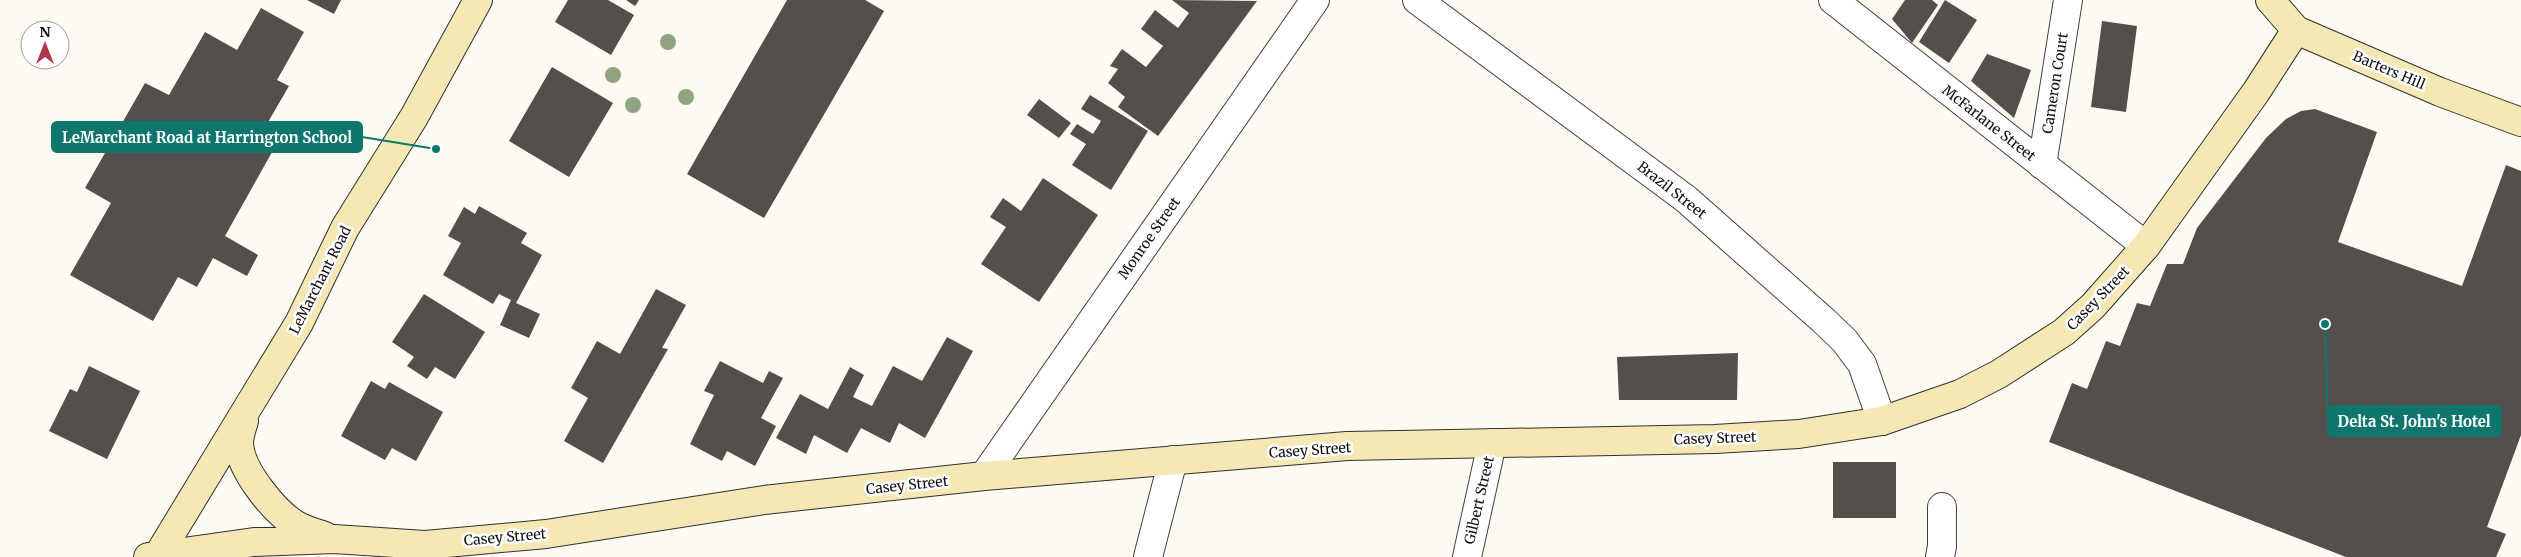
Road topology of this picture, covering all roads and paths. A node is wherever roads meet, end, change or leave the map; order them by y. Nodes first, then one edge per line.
1 (478, 0) edge
2 (1314, 0) edge
3 (1416, 0) edge
4 (1833, 0) edge
5 (2068, 0) edge
6 (2270, 0) edge
7 (2296, 30) junction
8 (2521, 122) edge
9 (2042, 165) junction
10 (2146, 246) junction
11 (248, 409) junction
12 (1882, 421) junction
13 (1492, 443) junction
14 (1173, 460) junction
15 (984, 476) junction
16 (1942, 507) dead end
17 (334, 539) junction
18 (154, 557) edge
19 (1148, 557) edge
20 (1467, 557) edge
21 (1940, 557) edge

1 - 11 street, LeMarchant Road
2 - 15 street, Monroe Street
3 - 12 street, Brazil Street
4 - 9 street, McFarlane Street
5 - 9 street, Cameron Court
6 - 7 street, Barters Hill
7 - 8 street, Barters Hill
7 - 10 street, Casey Street
9 - 10 street, McFarlane Street
10 - 12 street, Casey Street
11 - 17 street
11 - 18 street, LeMarchant Road
12 - 13 street, Casey Street
13 - 14 street, Casey Street
13 - 20 street, Gilbert Street
14 - 15 street, Casey Street
14 - 19 street
15 - 17 street, Casey Street
16 - 21 street
17 - 18 street, Casey Street

